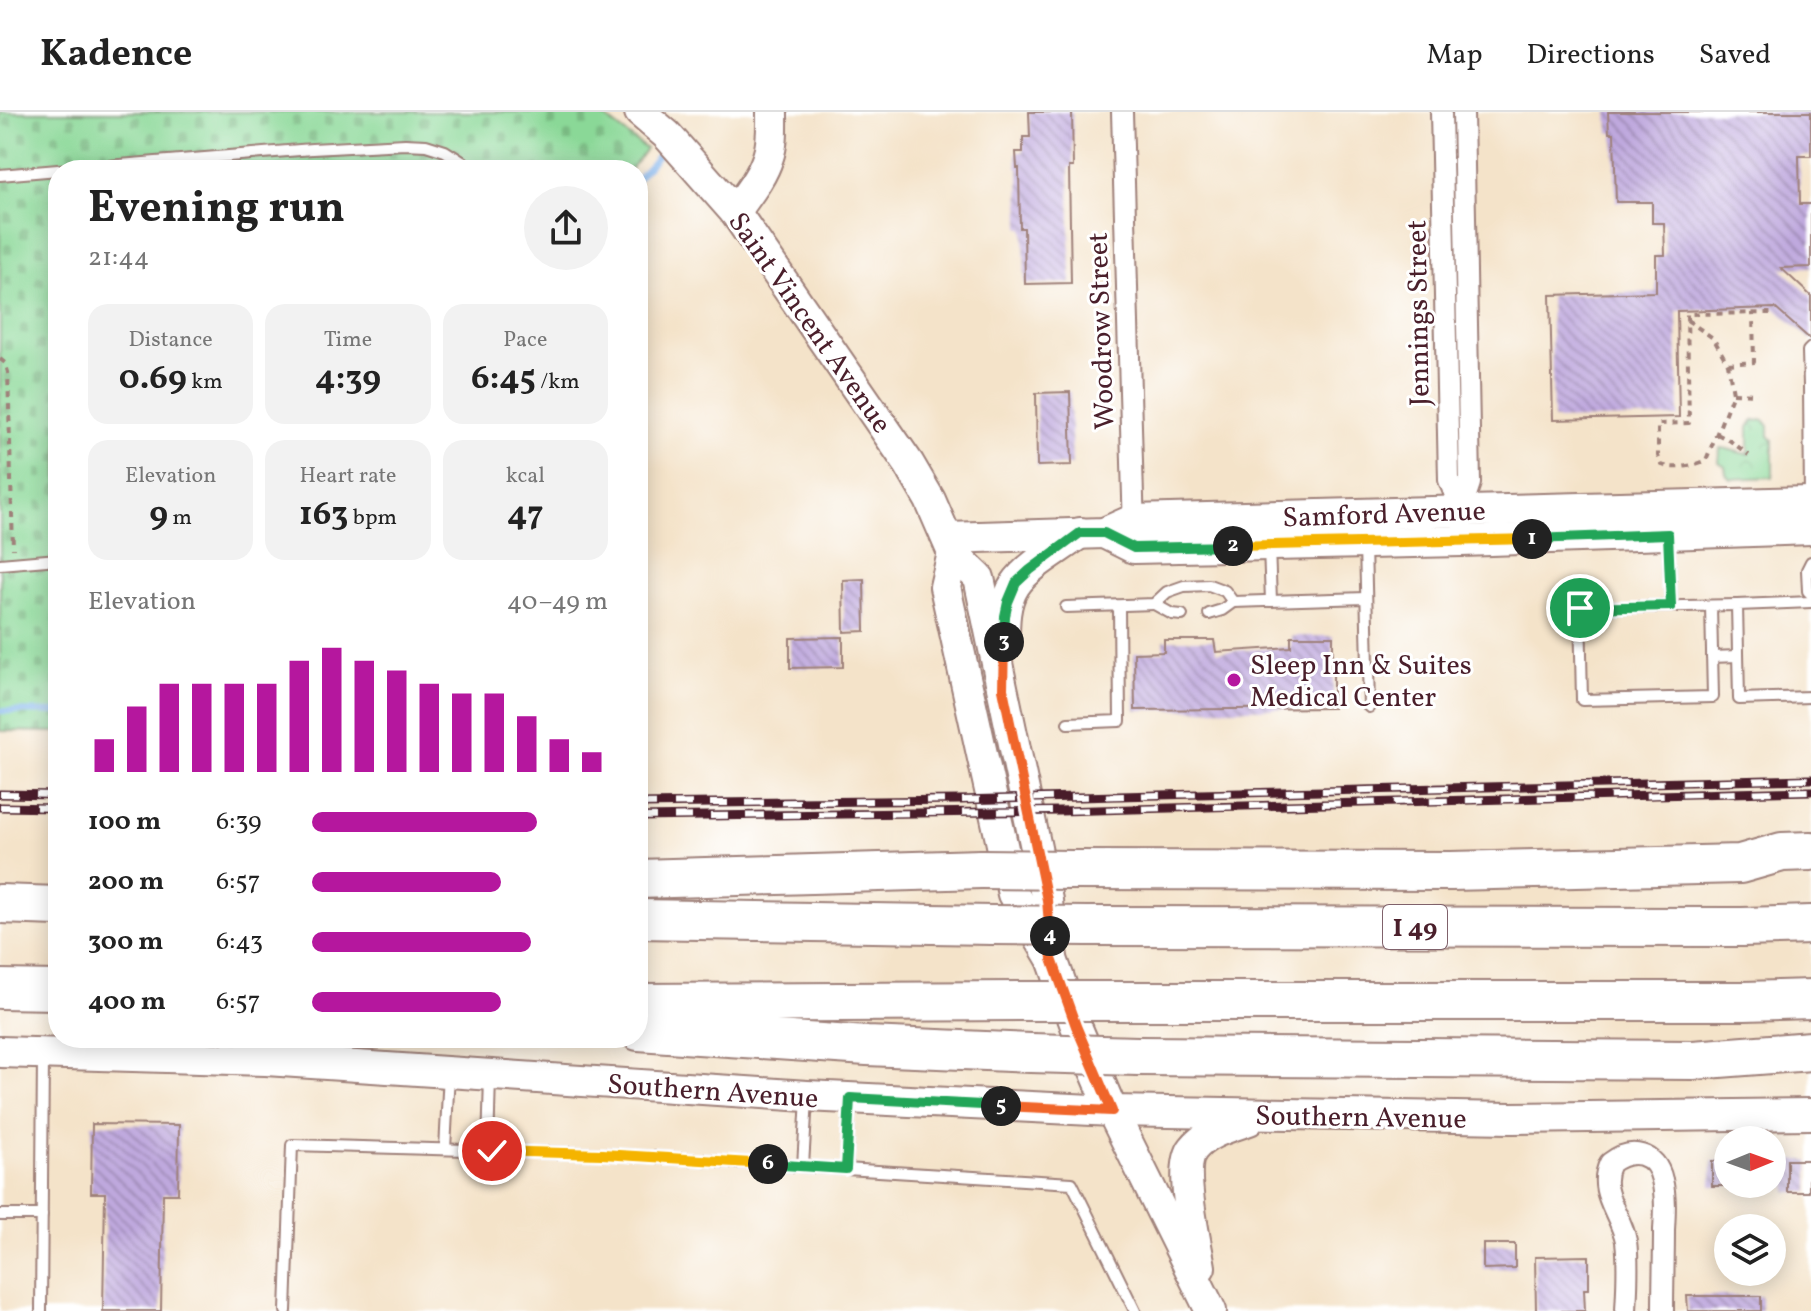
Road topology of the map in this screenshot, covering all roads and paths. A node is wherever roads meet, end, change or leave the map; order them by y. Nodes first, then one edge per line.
1 (640, 112) edge
2 (772, 112) edge
3 (1122, 112) edge
4 (1441, 112) edge
5 (1463, 112) edge
6 (179, 160) edge
7 (459, 160) edge
8 (48, 171) edge
9 (0, 175) edge
10 (1453, 210) junction
11 (735, 212) junction
12 (1753, 313) junction
13 (1773, 313) dead end
14 (1687, 320) junction
15 (1811, 348) edge
16 (0, 359) edge
17 (1728, 364) junction
18 (1810, 387) edge
19 (1733, 393) junction
20 (1757, 394) dead end
21 (1717, 434) junction
22 (1749, 455) dead end
23 (1810, 488) edge
24 (1461, 510) junction
25 (1362, 513) junction
26 (1811, 518) edge
27 (1811, 529) edge
28 (1092, 533) junction
29 (1134, 534) junction
30 (1668, 534) junction
31 (1462, 541) junction
32 (1365, 544) junction
33 (950, 545) junction
34 (1269, 546) junction
35 (48, 560) edge
36 (1811, 562) edge
37 (13, 563) junction
38 (0, 564) edge
39 (1811, 594) edge
40 (1366, 598) junction
41 (1271, 601) junction
42 (1233, 602) junction
43 (1811, 602) edge
44 (1154, 604) junction
45 (1737, 605) junction
46 (1119, 606) junction
47 (1671, 606) junction
48 (1711, 606) junction
49 (1066, 607) dead end
50 (1209, 614) dead end
51 (1182, 615) dead end
52 (1738, 656) junction
53 (1712, 657) junction
54 (1003, 689) junction
55 (1811, 697) edge
56 (1369, 707) dead end
57 (1068, 723) dead end
58 (1811, 851) edge
59 (1740, 864) junction
60 (1811, 869) edge
61 (648, 879) edge
62 (0, 904) edge
63 (48, 906) edge
64 (648, 919) edge
65 (1811, 925) edge
66 (1052, 959) junction
67 (0, 989) edge
68 (48, 990) edge
69 (1811, 999) edge
70 (648, 1003) edge
71 (648, 1032) edge
72 (1811, 1051) edge
73 (0, 1052) edge
74 (43, 1053) junction
75 (1693, 1060) junction
76 (449, 1071) junction
77 (490, 1074) junction
78 (1811, 1075) edge
79 (807, 1096) junction
80 (850, 1098) junction
81 (1112, 1111) junction
82 (1266, 1114) junction
83 (1811, 1114) edge
84 (445, 1149) junction
85 (488, 1150) junction
86 (803, 1166) junction
87 (846, 1169) junction
88 (0, 1215) edge
89 (42, 1215) junction
90 (1208, 1304) edge
91 (41, 1311) edge
92 (286, 1311) edge
93 (1135, 1311) edge
94 (1626, 1311) edge
95 (1663, 1311) edge

1 - 11 street, Saint Vincent Avenue
2 - 11 street
3 - 29 street, Woodrow Street
4 - 10 street, Jennings Street
5 - 10 street, Jennings Street
6 - 7 lane
8 - 9 lane
10 - 24 street, Jennings Street
11 - 33 street, Saint Vincent Avenue
12 - 13 path
12 - 14 path
12 - 17 path
14 - 17 path
14 - 21 path
15 - 18 lane
16 - 37 path
17 - 19 path
18 - 23 lane
19 - 20 path
19 - 21 path
21 - 22 path
23 - 24 street, Samford Avenue
23 - 26 street
24 - 25 street, Samford Avenue
24 - 31 street, Jennings Street
25 - 29 street, Samford Avenue
25 - 32 street
27 - 30 street, Samford Avenue
28 - 29 street, Samford Avenue
28 - 33 street, Samford Avenue
28 - 54 street
29 - 34 street, Samford Avenue
30 - 31 street, Samford Avenue
30 - 47 lane
31 - 32 street, Samford Avenue
32 - 34 street, Samford Avenue
32 - 40 lane
33 - 54 street, Saint Vincent Avenue
33 - 66 street, Saint Vincent Avenue
34 - 41 lane
35 - 37 lane
36 - 39 lane
37 - 38 lane
40 - 41 lane
40 - 56 lane
41 - 42 lane
42 - 44 lane
42 - 50 lane
43 - 45 lane
44 - 46 lane
44 - 51 lane
45 - 48 lane
45 - 52 lane
46 - 49 lane
46 - 57 lane
47 - 48 lane
47 - 53 lane
48 - 53 lane
52 - 53 lane
52 - 55 lane
54 - 66 street, Saint Vincent Avenue
58 - 59 highway
59 - 60 highway
59 - 61 highway, bridge
62 - 63 highway
64 - 65 highway, I 49, bridge
66 - 81 street, Saint Vincent Avenue
67 - 68 highway
69 - 70 highway, bridge
71 - 75 highway, bridge
72 - 75 highway
73 - 74 street, Southern Avenue
74 - 76 street, Southern Avenue
74 - 89 lane
75 - 78 highway
76 - 77 street, Southern Avenue
76 - 84 lane
77 - 79 street, Southern Avenue
77 - 85 lane
79 - 80 street, Southern Avenue
79 - 86 lane
80 - 81 street, Southern Avenue
80 - 87 lane
81 - 82 street, Southern Avenue
81 - 90 street, Saint Vincent Avenue
82 - 83 street, Southern Avenue
82 - 90 street
84 - 85 lane
84 - 92 lane
85 - 86 lane
86 - 87 lane
87 - 93 lane
88 - 89 lane
89 - 91 lane
94 - 95 street

